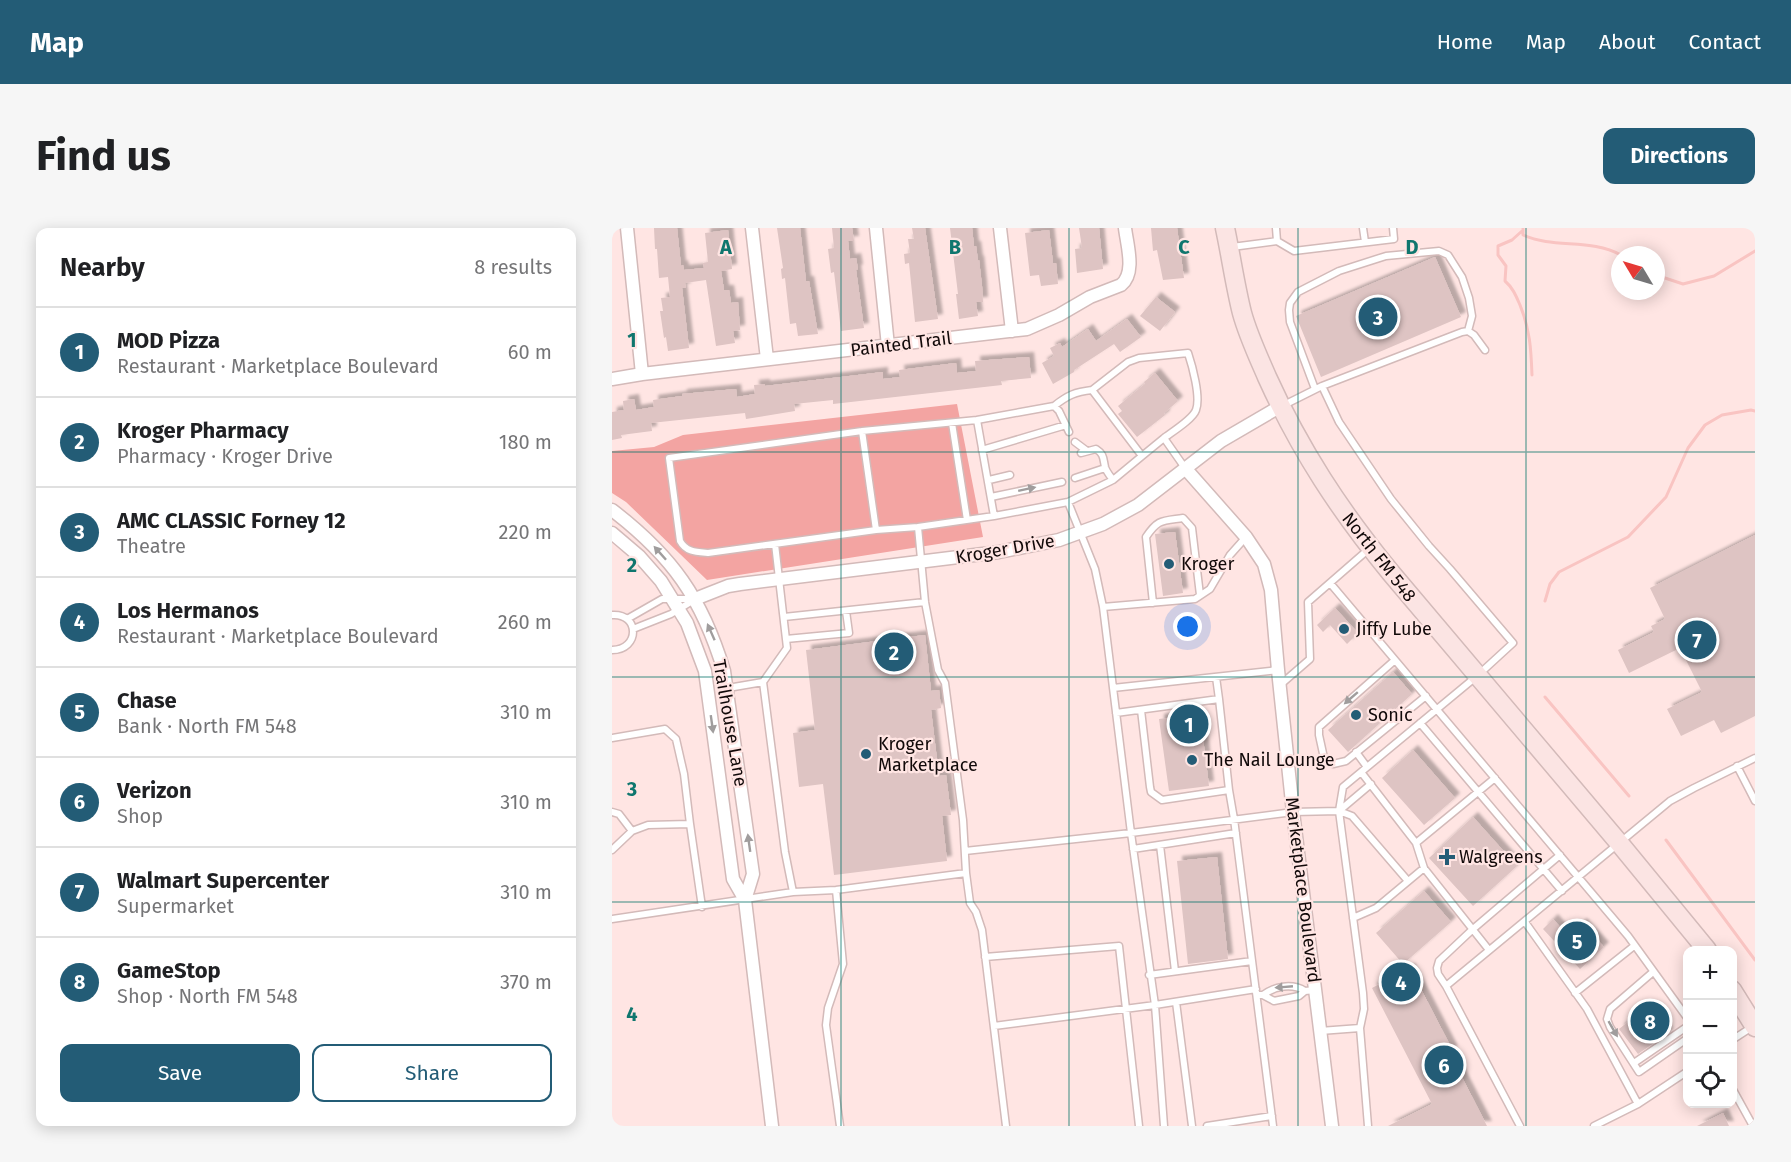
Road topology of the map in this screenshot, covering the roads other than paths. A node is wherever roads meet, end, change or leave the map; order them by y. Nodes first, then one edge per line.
1 (627, 228) edge
2 (752, 228) edge
3 (876, 228) edge
4 (1000, 228) edge
5 (1125, 228) edge
6 (1225, 228) edge
7 (1276, 228) edge
8 (1363, 228) edge
9 (1393, 228) edge
10 (1277, 241) junction
11 (1365, 242) junction
12 (1229, 248) junction
13 (1012, 331) junction
14 (1468, 331) junction
15 (888, 345) junction
16 (1485, 350) dead end
17 (767, 359) junction
18 (642, 374) junction
19 (612, 379) edge
20 (1318, 387) junction
21 (1092, 390) junction
22 (1054, 406) junction
23 (1281, 406) junction
24 (977, 420) junction
25 (952, 423) junction
26 (1066, 425) junction
27 (861, 431) junction
28 (1069, 432) dead end
29 (1164, 438) junction
30 (1075, 442) dead end
31 (982, 450) junction
32 (1142, 456) junction
33 (1105, 468) junction
34 (1185, 468) junction
35 (1010, 475) dead end
36 (1075, 478) dead end
37 (989, 480) junction
38 (1113, 480) junction
39 (1062, 482) dead end
40 (991, 497) junction
41 (1068, 502) junction
42 (612, 510) edge
43 (994, 516) junction
44 (967, 520) junction
45 (918, 527) junction
46 (876, 530) junction
47 (612, 533) edge
48 (1080, 533) junction
49 (1246, 537) junction
50 (775, 544) junction
51 (1370, 548) junction
52 (921, 562) junction
53 (779, 579) junction
54 (1330, 583) junction
55 (1200, 595) junction
56 (696, 599) junction
57 (925, 602) junction
58 (1153, 603) junction
59 (675, 604) junction
60 (1103, 607) junction
61 (846, 611) junction
62 (612, 614) edge
63 (784, 617) junction
64 (627, 619) junction
65 (633, 629) junction
66 (786, 639) junction
67 (612, 650) edge
68 (1395, 660) junction
69 (1278, 670) junction
70 (1477, 676) junction
71 (1216, 677) junction
72 (763, 682) junction
73 (1280, 686) junction
74 (728, 688) junction
75 (1113, 688) junction
76 (1426, 696) junction
77 (1219, 699) junction
78 (1437, 709) junction
79 (1141, 710) junction
80 (1116, 713) junction
81 (1420, 723) junction
82 (612, 738) edge
83 (1356, 752) junction
84 (1755, 758) edge
85 (1737, 766) junction
86 (1368, 767) junction
87 (1361, 772) junction
88 (1495, 778) junction
89 (1371, 784) junction
90 (1229, 790) junction
91 (1477, 792) junction
92 (1755, 801) edge
93 (1339, 811) junction
94 (612, 812) edge
95 (1293, 812) junction
96 (1234, 819) junction
97 (690, 824) junction
98 (632, 831) junction
99 (1131, 833) junction
100 (1236, 833) junction
101 (1416, 843) junction
102 (1620, 844) junction
103 (1160, 845) junction
104 (1133, 849) junction
105 (612, 850) edge
106 (965, 851) junction
107 (1560, 855) junction
108 (1424, 868) junction
109 (1543, 870) junction
110 (966, 873) junction
111 (1579, 878) junction
112 (1408, 881) junction
113 (836, 890) junction
114 (1562, 891) junction
115 (793, 892) junction
116 (745, 900) junction
117 (702, 907) junction
118 (1353, 918) junction
119 (612, 919) edge
120 (1525, 922) junction
121 (1473, 929) junction
122 (1634, 946) junction
123 (1703, 946) edge
124 (1490, 950) junction
125 (985, 957) junction
126 (1252, 961) junction
127 (1175, 971) junction
128 (1653, 972) junction
129 (1149, 975) junction
130 (1446, 986) junction
131 (1310, 990) junction
132 (1259, 993) junction
133 (1575, 993) junction
134 (1737, 998) edge
135 (1176, 1002) junction
136 (1155, 1005) junction
137 (1126, 1009) junction
138 (1683, 1012) edge
139 (994, 1026) junction
140 (1755, 1026) edge
141 (1360, 1028) junction
142 (1683, 1030) edge
143 (1320, 1031) junction
144 (1737, 1037) edge
145 (1683, 1041) edge
146 (1634, 1064) junction
147 (1683, 1074) edge
148 (1737, 1097) edge
149 (1638, 1104) junction
150 (1272, 1116) junction
151 (772, 1126) edge
152 (840, 1126) edge
153 (1006, 1126) edge
154 (1139, 1126) edge
155 (1164, 1126) edge
156 (1192, 1126) edge
157 (1207, 1126) edge
158 (1273, 1126) edge
159 (1332, 1126) edge
160 (1368, 1126) edge
161 (1520, 1126) edge
162 (1594, 1126) edge
163 (1754, 1126) edge

1 - 18 street
2 - 17 street
3 - 15 street
4 - 13 street
5 - 13 street, Painted Trail
6 - 12 main road, North FM 548
7 - 10 lane
8 - 11 lane
9 - 11 lane
10 - 11 lane
10 - 12 lane
12 - 23 main road, North FM 548
13 - 15 street, Painted Trail
14 - 16 lane
14 - 20 lane
14 - 20 lane
15 - 17 street, Painted Trail
17 - 18 street, Painted Trail
18 - 19 street, Painted Trail
20 - 23 lane
20 - 70 lane
21 - 22 lane
21 - 29 lane
21 - 32 lane
22 - 24 lane
22 - 26 lane
23 - 34 street, Kroger Drive
23 - 51 main road, North FM 548
24 - 25 lane
24 - 31 lane
25 - 27 lane
25 - 44 lane
26 - 28 lane
26 - 31 lane
27 - 46 lane
27 - 50 lane
29 - 32 lane
29 - 34 lane
30 - 33 lane
31 - 37 lane
32 - 38 lane
33 - 36 lane
33 - 38 lane
34 - 48 street, Kroger Drive
34 - 49 street, Marketplace Boulevard
35 - 37 lane
37 - 40 lane
38 - 41 lane
40 -> 39 lane
40 - 43 lane
41 - 43 lane
41 - 48 lane
56 -> 42 street, Trailhouse Lane
43 - 44 lane
44 - 45 lane
45 - 46 lane
45 - 52 lane
46 - 50 lane
47 - 59 street, Trailhouse Lane
48 - 52 street, Kroger Drive
48 - 60 lane
49 - 55 lane
49 - 69 street, Marketplace Boulevard
50 - 53 lane
51 - 54 lane
51 - 70 main road, North FM 548
52 - 53 street, Kroger Drive
52 - 57 lane
53 - 56 street, Kroger Drive
53 - 63 lane
54 - 68 lane
54 - 73 lane
55 - 58 lane
55 - 58 lane
56 - 59 lane
56 - 59 lane
74 -> 56 street, Trailhouse Lane
57 - 61 lane
57 - 106 lane
58 - 60 lane
59 - 64 lane
59 - 65 lane
59 -> 116 street, Trailhouse Lane
60 - 75 lane
61 - 63 lane
61 - 66 lane
62 - 64 lane
63 - 66 lane
64 - 65 lane
65 - 67 lane
66 - 72 lane
68 - 76 lane
68 -> 83 lane
69 - 71 lane
69 - 73 street, Marketplace Boulevard
70 - 78 lane
70 - 102 main road, North FM 548
71 - 75 lane
71 - 77 lane
72 - 74 lane
72 - 115 lane
73 - 95 street, Marketplace Boulevard
116 -> 74 street, Trailhouse Lane
75 - 80 lane
76 - 78 lane
76 - 83 lane
77 - 79 lane
77 - 90 lane
78 - 81 lane
78 - 88 lane
79 - 80 lane
79 - 90 lane
80 - 99 lane
81 - 86 lane
81 - 91 lane
82 - 97 lane
83 - 86 lane
84 - 85 lane
85 - 92 lane
85 - 102 lane
86 - 87 lane
87 - 89 lane
87 - 93 lane
88 - 91 lane
88 - 107 lane
89 - 93 lane
89 - 101 lane
90 - 96 lane
91 - 101 lane
91 - 109 lane
93 - 95 lane
93 - 112 lane
93 - 118 lane
94 - 98 lane
95 - 96 lane
95 - 131 street, Marketplace Boulevard
96 - 99 lane
96 - 100 lane
97 - 98 lane
97 - 117 lane
98 - 105 lane
99 - 104 lane
99 - 106 lane
100 - 103 lane
100 - 126 lane
101 - 108 lane
102 - 111 lane
102 - 123 main road, North FM 548
103 - 104 lane
103 - 127 lane
104 - 129 lane
106 - 110 lane
107 - 109 lane
107 - 111 lane
108 - 112 lane
108 - 121 lane
109 - 114 lane
109 - 121 lane
110 - 113 lane
110 - 125 lane
111 - 114 lane
111 - 122 lane
112 - 118 lane
113 - 115 lane
113 - 152 lane
114 - 120 lane
115 - 116 lane
116 - 117 lane
116 - 151 street, Trailhouse Lane
117 - 119 lane
118 - 141 lane
120 - 124 lane
120 - 133 lane
121 - 124 lane
121 - 130 lane
122 - 128 lane
122 - 133 lane
124 - 130 lane
125 - 137 lane
125 - 139 lane
126 - 127 lane
126 - 132 lane
127 - 129 lane
128 - 138 lane
128 -> 146 lane
129 - 136 lane
130 - 161 lane
131 -> 132 lane
131 - 132 lane
131 - 143 street, Marketplace Boulevard
132 - 135 lane
132 - 150 lane
133 - 149 lane
134 - 140 main road
135 - 136 lane
135 - 156 lane
136 - 137 lane
136 - 155 lane
137 - 139 lane
137 - 154 lane
139 - 153 lane
140 - 144 lane
141 - 143 lane
141 - 160 lane
142 - 146 lane
143 - 159 street, Marketplace Boulevard
145 - 146 lane
147 - 149 lane
148 - 163 lane
149 - 162 lane
150 - 157 lane
150 - 158 lane

